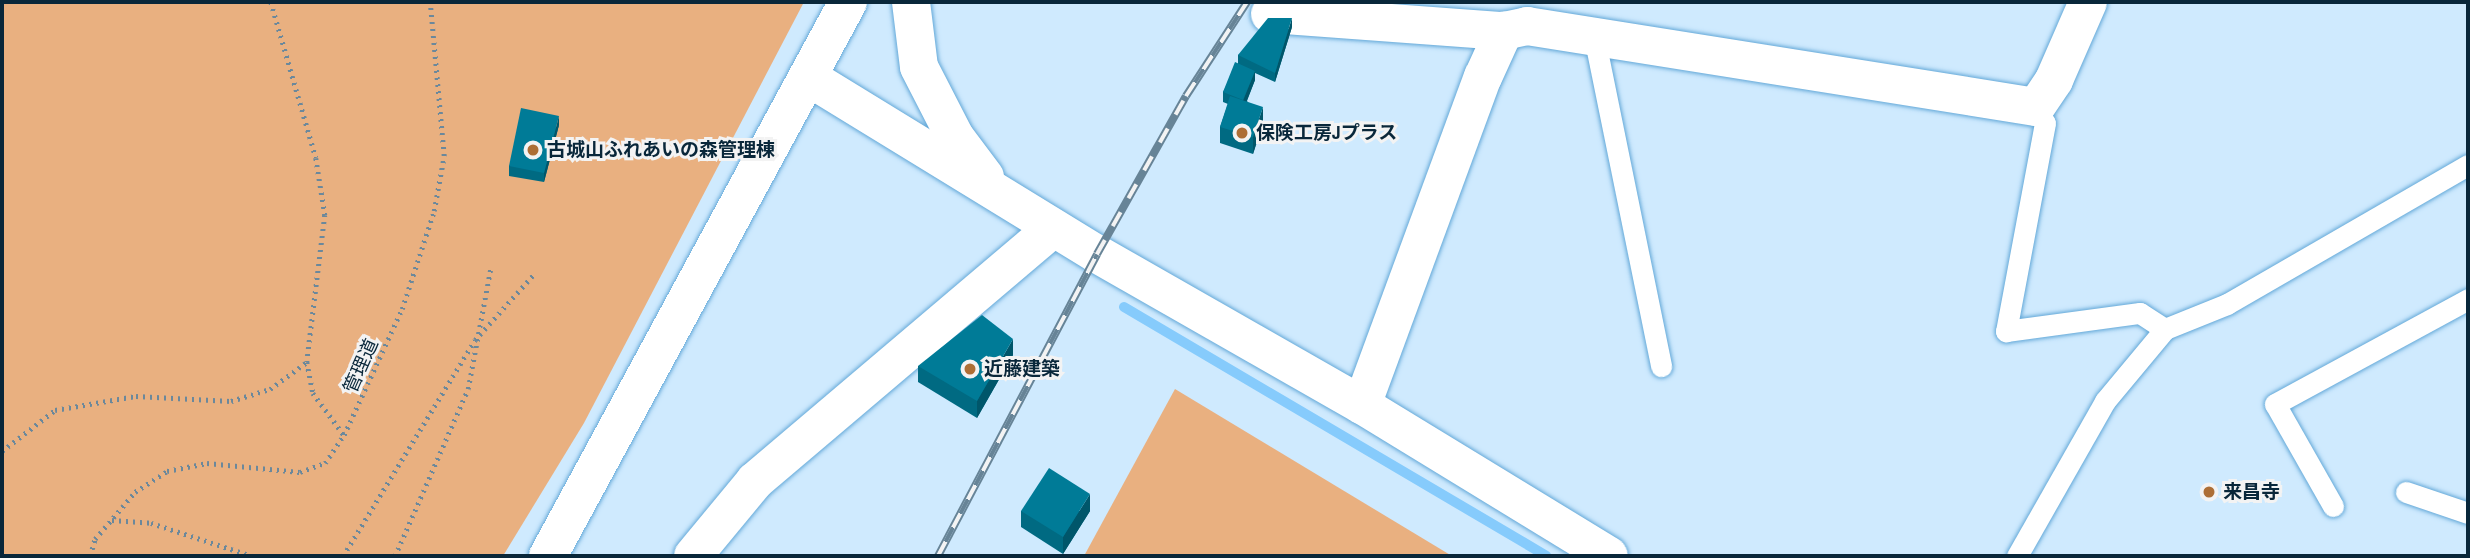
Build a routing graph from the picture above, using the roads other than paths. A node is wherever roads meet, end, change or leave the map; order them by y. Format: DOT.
graph roads {
  1 [pos="848,2"];
  2 [pos="911,2"];
  3 [pos="2088,2"];
  4 [pos="1274,8"];
  5 [pos="1504,31"];
  6 [pos="1594,36"];
  7 [pos="808,77"];
  8 [pos="2036,107"];
  9 [pos="2468,165"];
  10 [pos="996,192"];
  11 [pos="1053,228"];
  12 [pos="2468,299"];
  13 [pos="2165,329"];
  14 [pos="1661,366"];
  15 [pos="1362,405"];
  16 [pos="2406,492"];
  17 [pos="2333,506"];
  18 [pos="2468,513"];
  19 [pos="548,556"];
  20 [pos="693,556"];
  21 [pos="1609,556"];
  22 [pos="2017,556"];
  1 -- 7 [label="street"];
  2 -- 10 [label="street"];
  3 -- 8 [label="street"];
  4 -- 5 [label="street"];
  5 -- 6 [label="street"];
  5 -- 15 [label="street"];
  6 -- 8 [label="street"];
  6 -- 14 [label="lane"];
  7 -- 10 [label="street"];
  7 -- 19 [label="street"];
  8 -- 13 [label="lane"];
  9 -- 13 [label="lane"];
  10 -- 11 [label="street"];
  11 -- 15 [label="street"];
  11 -- 20 [label="street"];
  12 -- 17 [label="lane"];
  13 -- 22 [label="lane"];
  15 -- 21 [label="street"];
  16 -- 18 [label="lane"];
}
